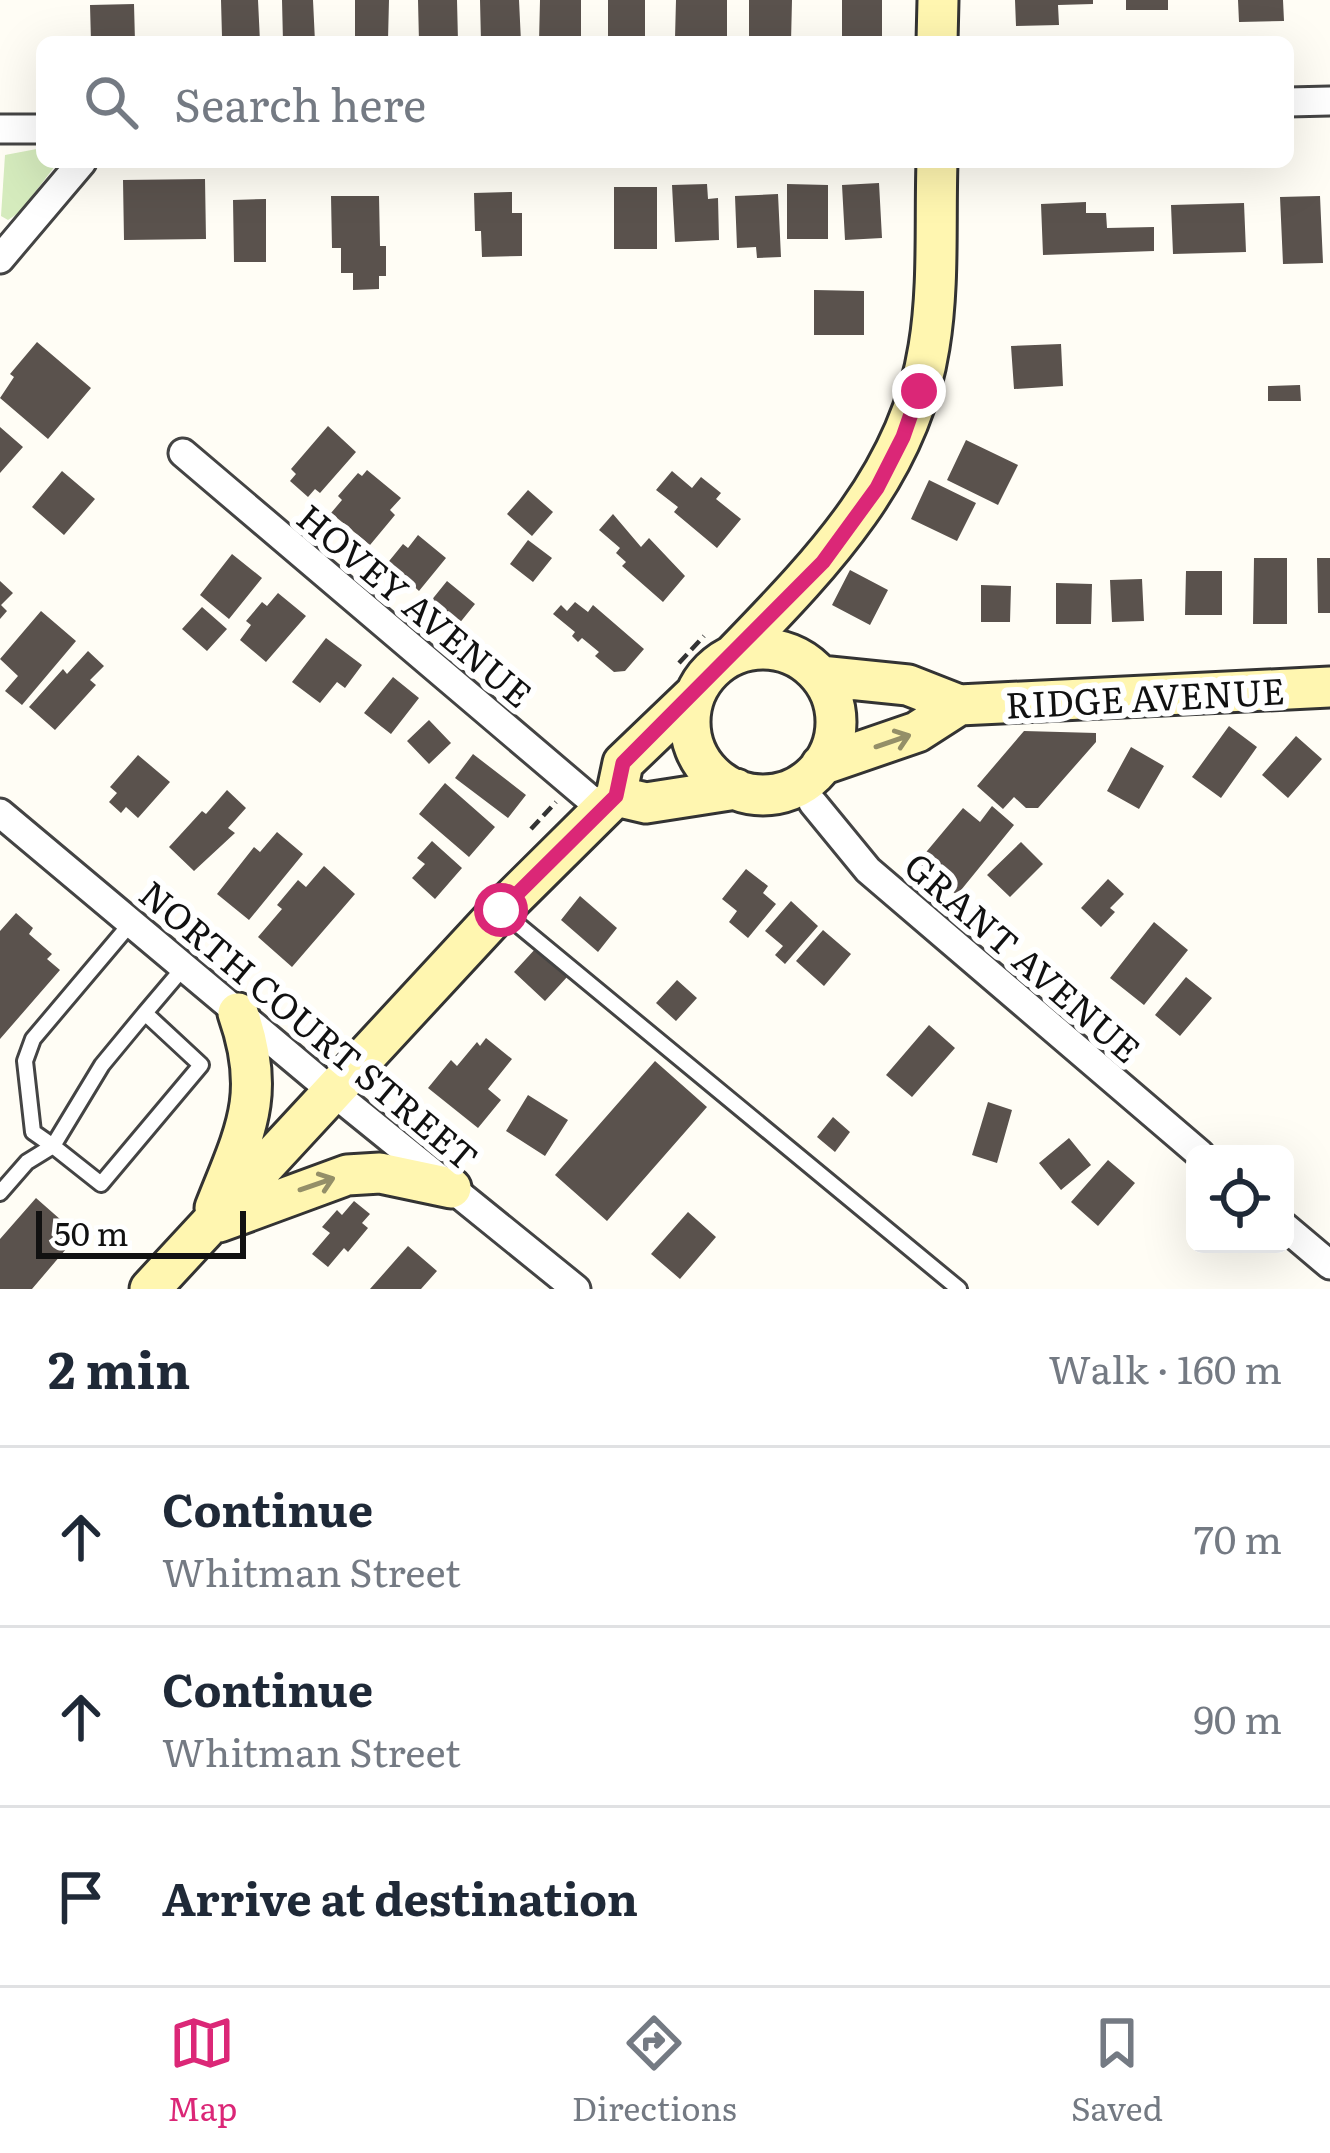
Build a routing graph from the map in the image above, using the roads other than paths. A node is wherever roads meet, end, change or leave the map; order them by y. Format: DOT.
graph roads {
  1 [pos="938,0"];
  2 [pos="938,36"];
  3 [pos="1330,101"];
  4 [pos="1294,102"];
  5 [pos="0,129"];
  6 [pos="36,129"];
  7 [pos="77,168"];
  8 [pos="937,168"];
  9 [pos="0,259"];
  10 [pos="183,453"];
  11 [pos="823,562"];
  12 [pos="723,641"];
  13 [pos="813,669"];
  14 [pos="680,687"];
  15 [pos="1330,687"];
  16 [pos="959,705"];
  17 [pos="817,784"];
  18 [pos="736,790"];
  19 [pos="609,803"];
  20 [pos="0,813"];
  21 [pos="501,910"];
  22 [pos="131,923"];
  23 [pos="184,968"];
  24 [pos="145,1013"];
  25 [pos="238,1013"];
  26 [pos="334,1094"];
  27 [pos="1189,1145"];
  28 [pos="53,1146"];
  29 [pos="451,1188"];
  30 [pos="0,1193"];
  31 [pos="208,1226"];
  32 [pos="1294,1235"];
  33 [pos="1330,1265"];
  34 [pos="164,1281"];
  35 [pos="576,1289"];
  36 [pos="959,1289"];
  1 -- 2 [label="main road"];
  3 -- 4 [label="street"];
  5 -- 6 [label="street"];
  7 -- 9 [label="street"];
  8 -- 11 [label="main road"];
  10 -- 19 [label="street, HOVEY AVENUE"];
  11 -- 12 [label="main road"];
  11 -- 13 [label="main road"];
  12 -- 13 [label="main road"];
  12 -- 14 [label="main road"];
  13 -- 16 [label="main road, RIDGE AVENUE"];
  13 -- 17 [label="main road"];
  14 -- 18 [label="main road"];
  14 -- 19 [label="main road"];
  15 -- 16 [label="main road, RIDGE AVENUE"];
  17 -- 16 [label="main road, RIDGE AVENUE, one-way"];
  17 -- 18 [label="main road"];
  17 -- 27 [label="street, GRANT AVENUE"];
  18 -- 19 [label="main road"];
  19 -- 21 [label="main road"];
  20 -- 22 [label="street, NORTH COURT STREET"];
  21 -- 26 [label="main road"];
  21 -- 36 [label="lane"];
  22 -- 23 [label="street, NORTH COURT STREET"];
  22 -- 28 [label="lane"];
  23 -- 24 [label="lane"];
  23 -- 25 [label="street, NORTH COURT STREET"];
  24 -- 28 [label="lane"];
  24 -- 28 [label="lane"];
  25 -- 26 [label="street, NORTH COURT STREET"];
  25 -- 31 [label="main road"];
  26 -- 29 [label="street, NORTH COURT STREET"];
  26 -- 31 [label="main road"];
  28 -- 30 [label="lane"];
  31 -- 29 [label="main road, one-way"];
  29 -- 35 [label="street, NORTH COURT STREET"];
  31 -- 34 [label="main road"];
  32 -- 33 [label="street"];
}
